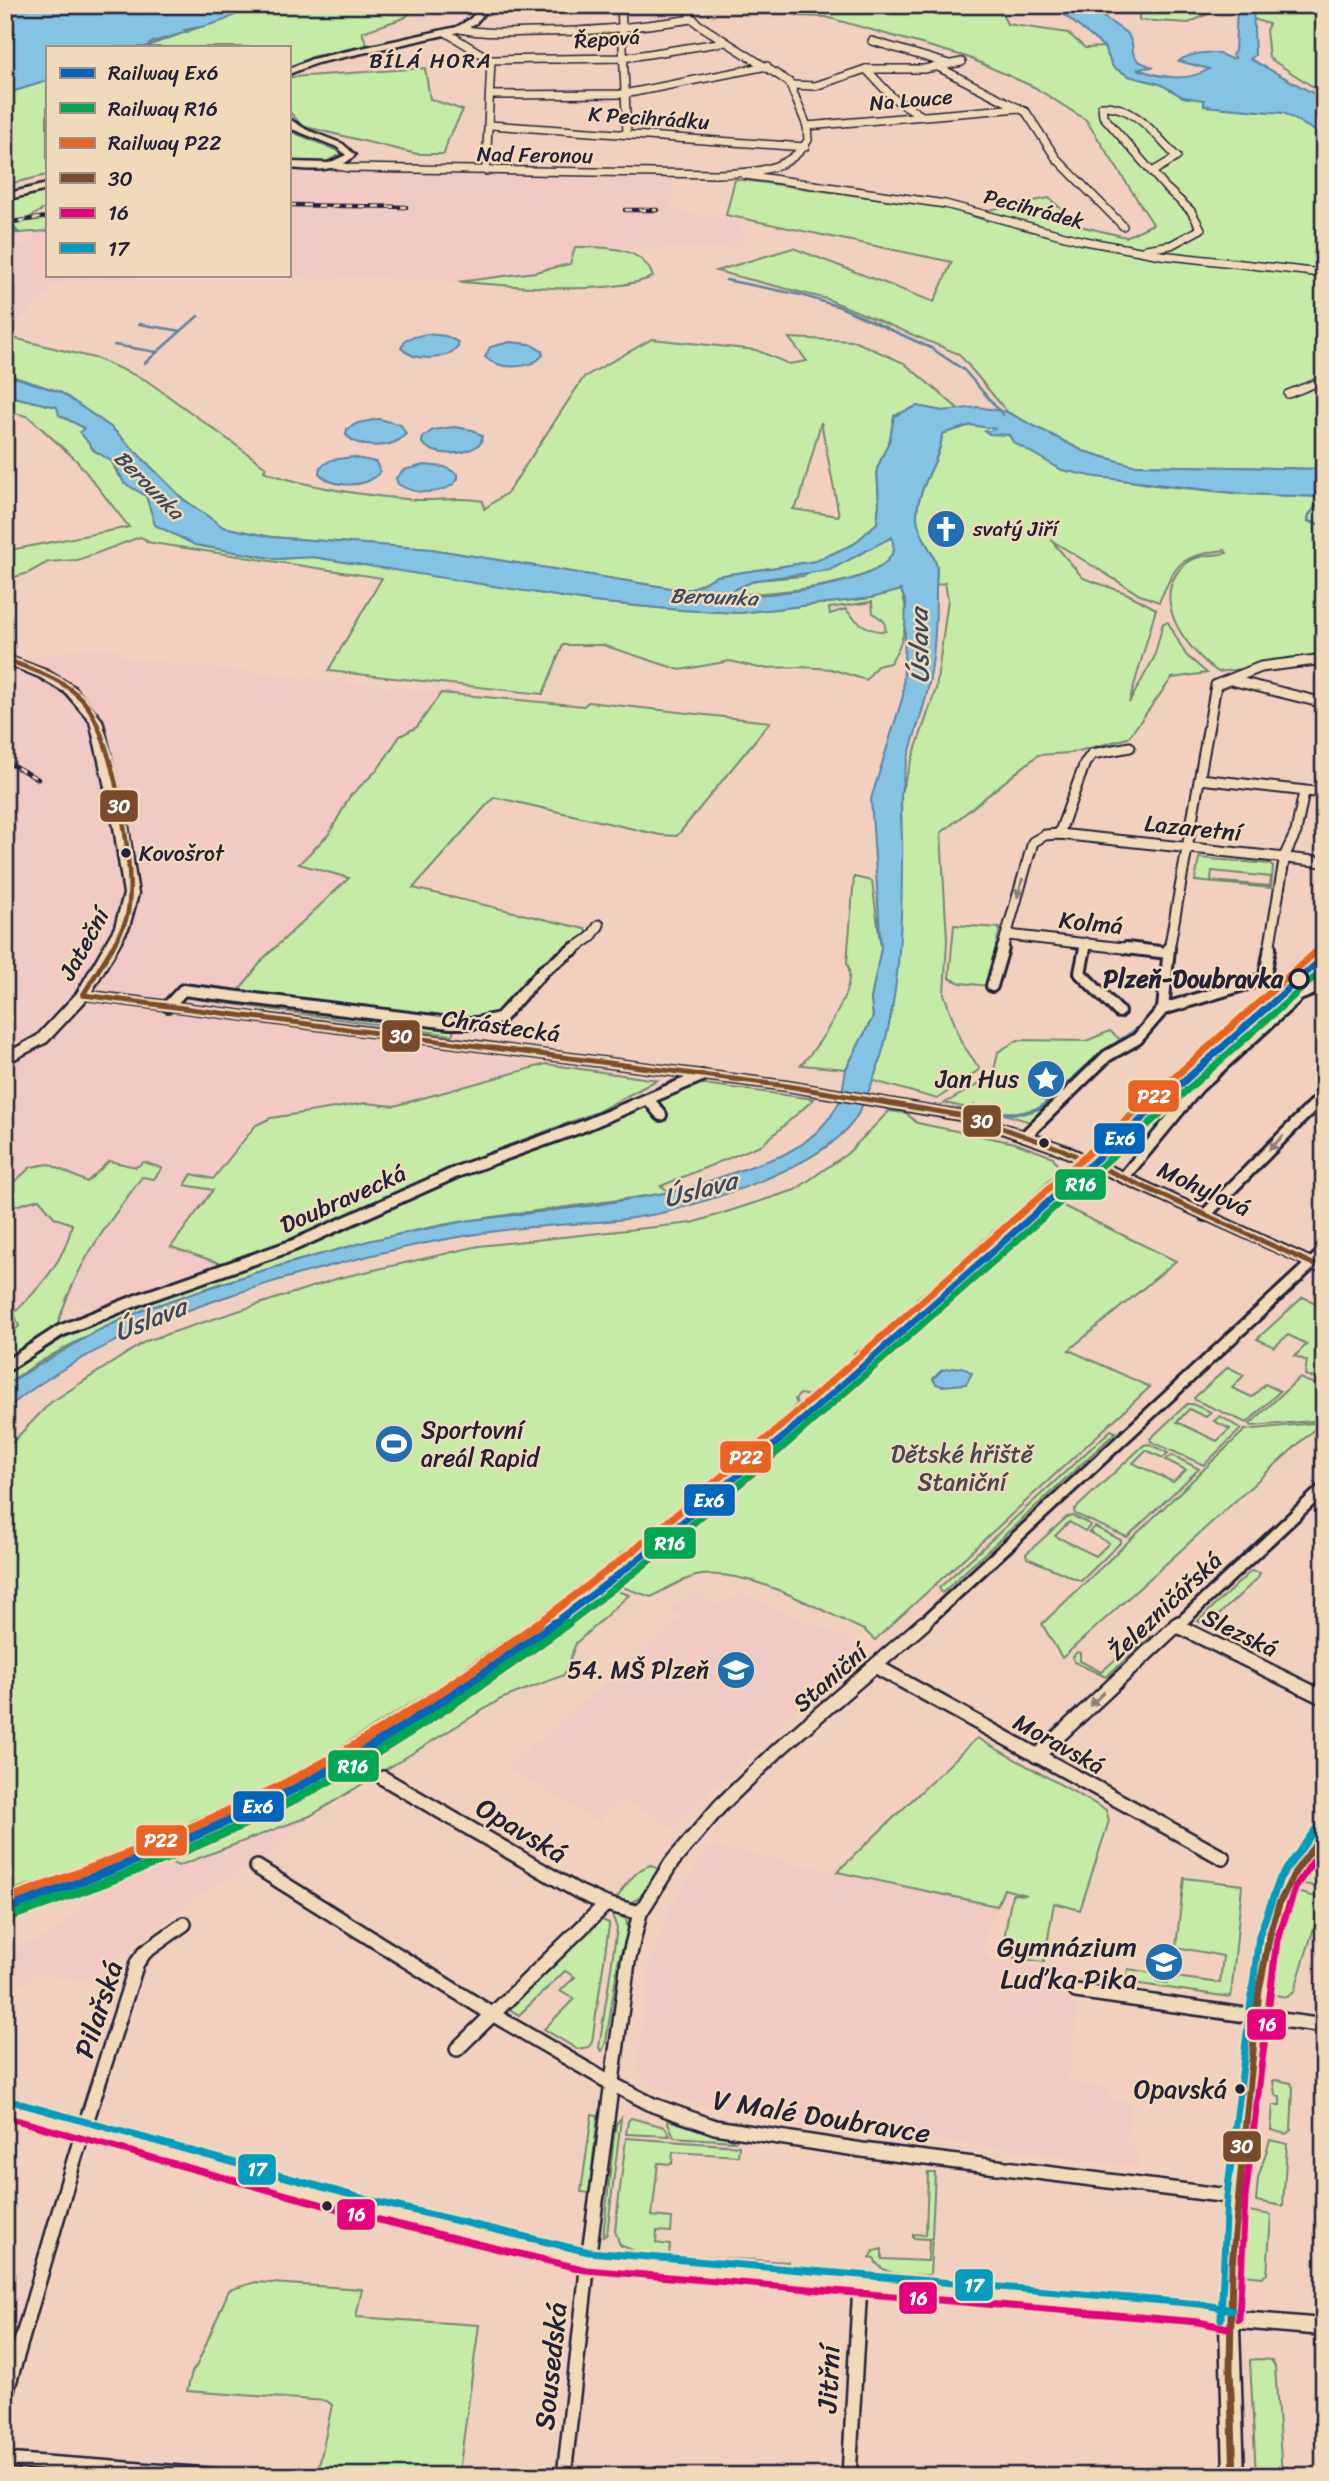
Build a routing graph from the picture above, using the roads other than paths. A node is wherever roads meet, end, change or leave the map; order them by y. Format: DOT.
graph roads {
  1 [pos="487,5"];
  2 [pos="621,5"];
  3 [pos="689,5"];
  4 [pos="692,19"];
  5 [pos="460,29"];
  6 [pos="622,30"];
  7 [pos="447,33"];
  8 [pos="872,41"];
  9 [pos="725,42"];
  10 [pos="623,58"];
  11 [pos="491,61"];
  12 [pos="962,62"];
  13 [pos="951,64"];
  14 [pos="767,66"];
  15 [pos="938,67"];
  16 [pos="866,69"];
  17 [pos="290,72"];
  18 [pos="792,85"];
  19 [pos="624,94"];
  20 [pos="489,95"];
  21 [pos="1018,108"];
  22 [pos="923,116"];
  23 [pos="290,123"];
  24 [pos="491,125"];
  25 [pos="807,126"];
  26 [pos="627,134"];
  27 [pos="805,147"];
  28 [pos="290,165"];
  29 [pos="334,165"];
  30 [pos="486,171"];
  31 [pos="1152,172"];
  32 [pos="736,173"];
  33 [pos="46,187"];
  34 [pos="5,197"];
  35 [pos="1123,226"];
  36 [pos="1143,250"];
  37 [pos="1324,276"];
  38 [pos="1324,380"];
  39 [pos="1288,394"];
  40 [pos="5,659"];
  41 [pos="1324,659"];
  42 [pos="1231,680"];
  43 [pos="1324,703"];
  44 [pos="1130,747"];
  45 [pos="1200,779"];
  46 [pos="1304,792"];
  47 [pos="1324,793"];
  48 [pos="1059,834"];
  49 [pos="1186,849"];
  50 [pos="1285,857"];
  51 [pos="1324,862"];
  52 [pos="599,925"];
  53 [pos="1008,935"];
  54 [pos="1086,943"];
  55 [pos="1168,953"];
  56 [pos="1324,985"];
  57 [pos="992,986"];
  58 [pos="83,995"];
  59 [pos="168,1006"];
  60 [pos="1163,1009"];
  61 [pos="1119,1012"];
  62 [pos="5,1060"];
  63 [pos="702,1076"];
  64 [pos="1324,1095"];
  65 [pos="648,1099"];
  66 [pos="905,1105"];
  67 [pos="661,1115"];
  68 [pos="1026,1135"];
  69 [pos="1124,1177"];
  70 [pos="1205,1214"];
  71 [pos="1324,1252"];
  72 [pos="1317,1266"];
  73 [pos="5,1367"];
  74 [pos="1324,1488"];
  75 [pos="1176,1625"];
  76 [pos="875,1666"];
  77 [pos="1324,1698"];
  78 [pos="1037,1756"];
  79 [pos="383,1779"];
  80 [pos="1324,1833"];
  81 [pos="1223,1858"];
  82 [pos="257,1867"];
  83 [pos="607,1904"];
  84 [pos="640,1913"];
  85 [pos="184,1924"];
  86 [pos="1076,1991"];
  87 [pos="492,2014"];
  88 [pos="1257,2015"];
  89 [pos="1324,2026"];
  90 [pos="457,2049"];
  91 [pos="612,2084"];
  92 [pos="5,2108"];
  93 [pos="85,2128"];
  94 [pos="1236,2197"];
  95 [pos="588,2261"];
  96 [pos="860,2285"];
  97 [pos="1230,2319"];
  98 [pos="1324,2327"];
  99 [pos="5,2397"];
  100 [pos="5,2460"];
  101 [pos="222,2476"];
  102 [pos="564,2476"];
  103 [pos="849,2476"];
  104 [pos="1234,2476"];
  1 -- 5 [label="main road"];
  2 -- 6 [label="street"];
  3 -- 4 [label="street"];
  4 -- 6 [label="street"];
  4 -- 9 [label="street"];
  5 -- 6 [label="street"];
  5 -- 7 [label="main road"];
  6 -- 10 [label="street"];
  7 -- 11 [label="street"];
  7 -- 17 [label="main road"];
  8 -- 13 [label="street"];
  9 -- 10 [label="street, Řepová"];
  9 -- 14 [label="street"];
  10 -- 11 [label="street, Řepová"];
  10 -- 19 [label="street"];
  11 -- 20 [label="street"];
  12 -- 13 [label="street"];
  13 -- 15 [label="street"];
  14 -- 18 [label="street"];
  14 -- 19 [label="street"];
  15 -- 16 [label="street"];
  15 -- 21 [label="street"];
  16 -- 18 [label="street"];
  16 -- 22 [label="street"];
  18 -- 25 [label="street"];
  19 -- 20 [label="street"];
  19 -- 26 [label="street"];
  20 -- 24 [label="street"];
  21 -- 22 [label="street, Na Louce"];
  21 -- 35 [label="street"];
  22 -- 25 [label="street, Na Louce"];
  23 -- 29 [label="main road"];
  24 -- 26 [label="street, K Pecihrádku"];
  24 -- 30 [label="street"];
  25 -- 27 [label="street"];
  26 -- 27 [label="street, K Pecihrádku"];
  27 -- 32 [label="street"];
  28 -- 29 [label="main road"];
  29 -- 30 [label="street, Nad Feronou"];
  30 -- 32 [label="street, Nad Feronou"];
  31 -- 31 [label="street"];
  31 -- 36 [label="street"];
  32 -- 36 [label="street, Pecihrádek"];
  33 -- 34 [label="main road"];
  36 -- 37 [label="street, Pecihrádek"];
  38 -- 39 [label="street"];
  40 -- 58 [label="main road, Jateční"];
  41 -- 42 [label="street"];
  42 -- 43 [label="street"];
  42 -- 45 [label="street"];
  44 -- 48 [label="street"];
  45 -- 46 [label="street"];
  45 -- 49 [label="street"];
  46 -- 47 [label="street"];
  46 -- 50 [label="street"];
  48 -- 49 [label="street, Lazaretní"];
  48 -- 53 [label="street, Lazaretní, one-way"];
  49 -- 50 [label="street, Lazaretní"];
  49 -- 55 [label="street"];
  50 -- 51 [label="street, Lazaretní"];
  50 -- 60 [label="street"];
  52 -- 59 [label="street, Chrástecká"];
  53 -- 54 [label="street, Kolmá"];
  53 -- 57 [label="street, Lazaretní"];
  54 -- 55 [label="street, Kolmá"];
  54 -- 61 [label="street"];
  55 -- 60 [label="street"];
  56 -- 69 [label="street"];
  58 -- 59 [label="main road, Chrástecká"];
  58 -- 62 [label="main road, Jateční"];
  59 -- 63 [label="main road, Chrástecká"];
  60 -- 68 [label="street"];
  63 -- 65 [label="street, Doubravecká"];
  63 -- 66 [label="main road, Chrástecká"];
  64 -- 70 [label="street, one-way"];
  65 -- 67 [label="street"];
  65 -- 73 [label="street, Doubravecká"];
  66 -- 68 [label="main road, Mohylová"];
  68 -- 69 [label="main road, Mohylová"];
  69 -- 70 [label="main road, Mohylová"];
  70 -- 72 [label="main road, Mohylová"];
  71 -- 72 [label="street, Staniční"];
  72 -- 76 [label="street, Staniční"];
  74 -- 75 [label="street, Železničářská"];
  75 -- 77 [label="street, Slezská"];
  75 -- 78 [label="street, Železničářská, one-way"];
  76 -- 78 [label="street, Moravská"];
  76 -- 84 [label="street, Staniční"];
  78 -- 81 [label="street, Moravská"];
  79 -- 83 [label="street, Opavská"];
  80 -- 88 [label="main road"];
  82 -- 87 [label="street, V Malé Doubravce"];
  83 -- 84 [label="street, Opavská"];
  83 -- 87 [label="street"];
  84 -- 91 [label="street, Staniční"];
  85 -- 93 [label="street, Pilařská"];
  86 -- 88 [label="street"];
  87 -- 90 [label="street"];
  87 -- 91 [label="street, V Malé Doubravce"];
  88 -- 89 [label="street"];
  88 -- 94 [label="main road"];
  91 -- 94 [label="street, V Malé Doubravce"];
  91 -- 95 [label="street, Staniční"];
  92 -- 93 [label="main road"];
  93 -- 95 [label="main road"];
  93 -- 99 [label="street, Pilařská"];
  94 -- 97 [label="main road"];
  95 -- 96 [label="main road"];
  95 -- 102 [label="street, Sousedská"];
  96 -- 97 [label="main road"];
  96 -- 103 [label="street, Jitřní"];
  97 -- 98 [label="main road"];
  97 -- 104 [label="main road"];
  100 -- 101 [label="street"];
}
